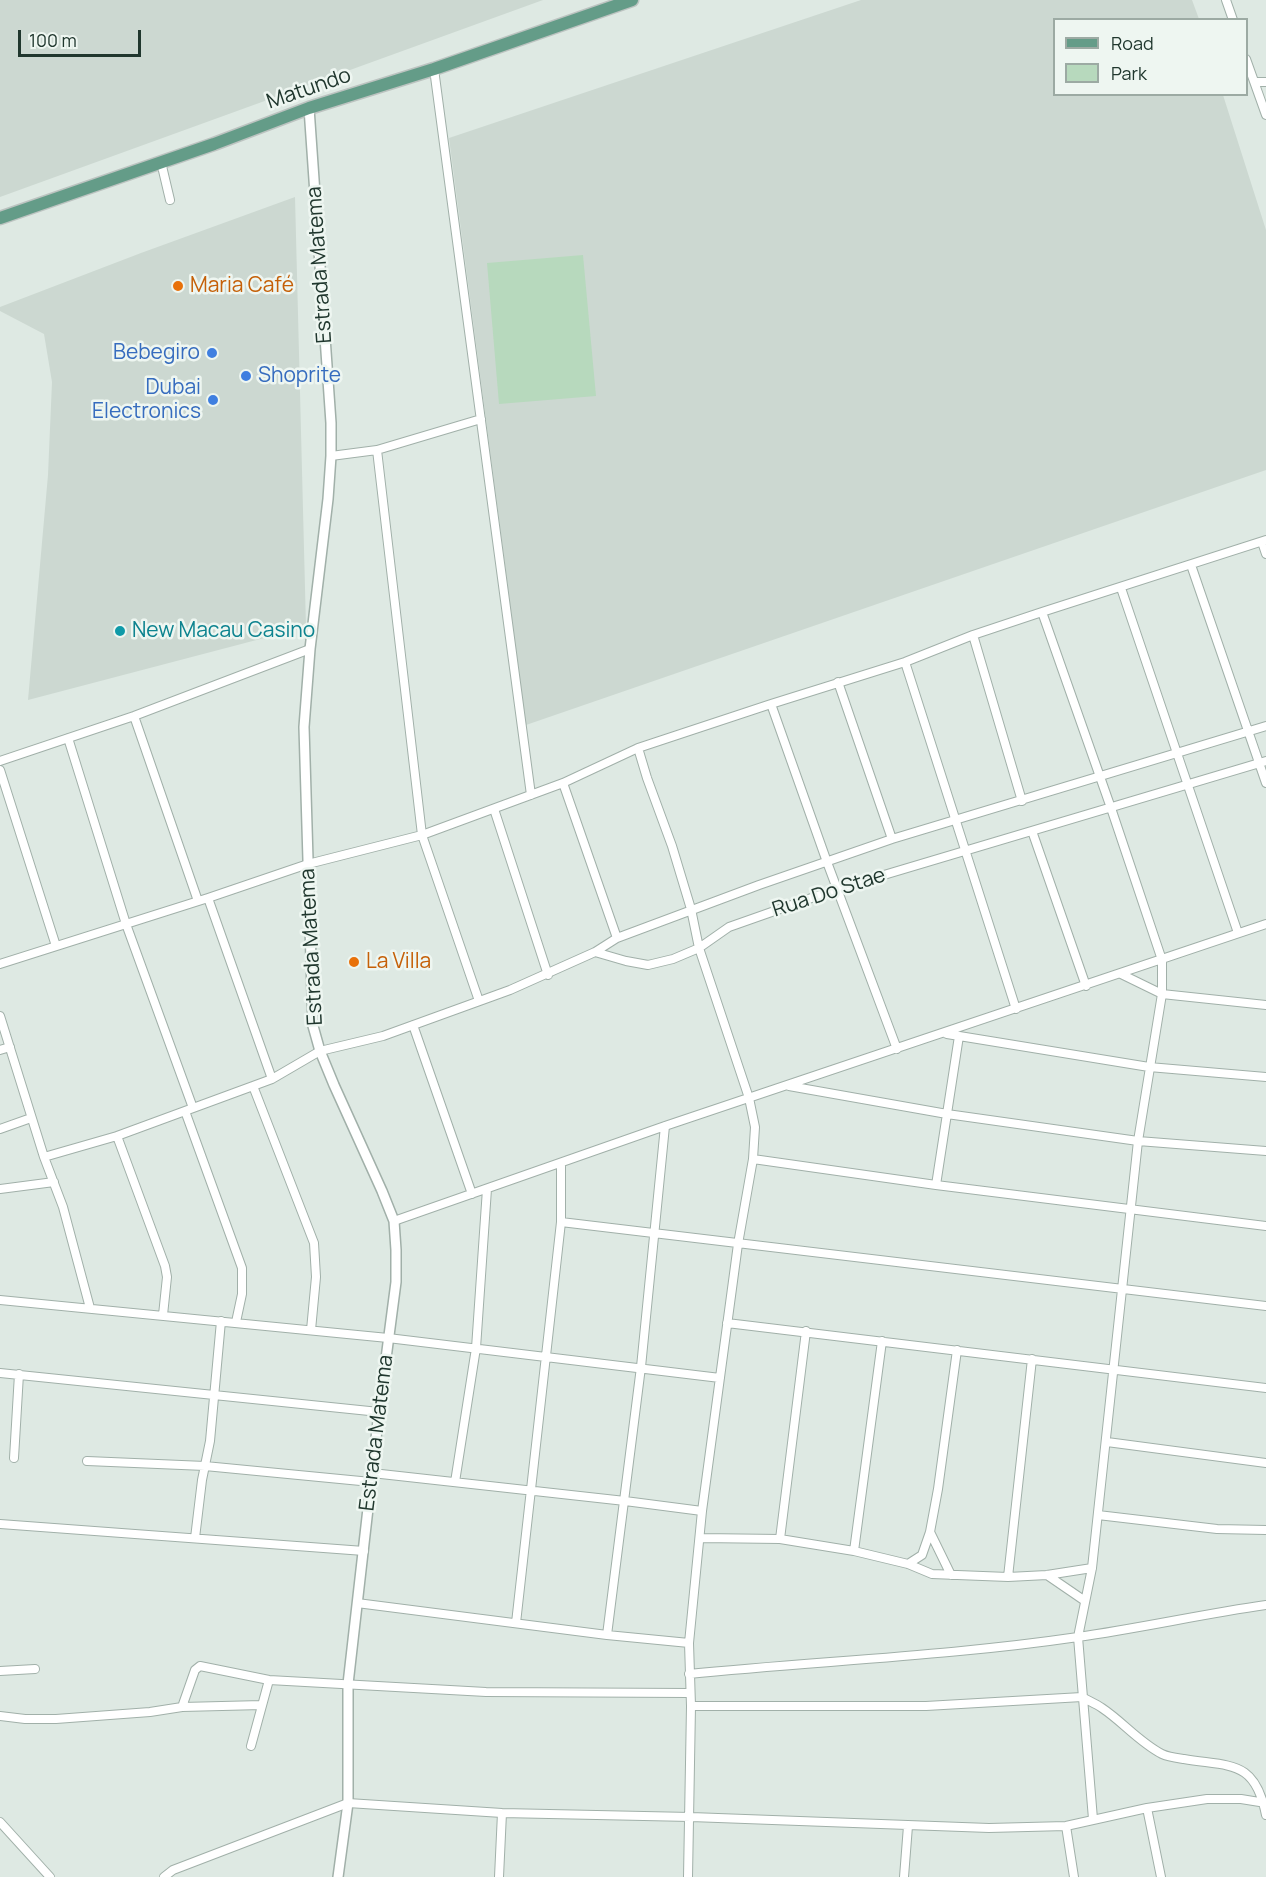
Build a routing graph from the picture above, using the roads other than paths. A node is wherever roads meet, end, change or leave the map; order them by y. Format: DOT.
graph roads {
  1 [pos="632,0"];
  2 [pos="1226,0"];
  3 [pos="1232,18"];
  4 [pos="1248,64"];
  5 [pos="434,69"];
  6 [pos="1255,82"];
  7 [pos="1266,82"];
  8 [pos="309,108"];
  9 [pos="1266,115"];
  10 [pos="161,162"];
  11 [pos="170,200"];
  12 [pos="0,218"];
  13 [pos="481,419"];
  14 [pos="377,450"];
  15 [pos="331,456"];
  16 [pos="1264,541"];
  17 [pos="1266,554"];
  18 [pos="1191,565"];
  19 [pos="1121,588"];
  20 [pos="1042,612"];
  21 [pos="973,635"];
  22 [pos="310,649"];
  23 [pos="905,662"];
  24 [pos="838,682"];
  25 [pos="771,704"];
  26 [pos="134,716"];
  27 [pos="1266,726"];
  28 [pos="1250,731"];
  29 [pos="68,738"];
  30 [pos="638,748"];
  31 [pos="1178,754"];
  32 [pos="0,761"];
  33 [pos="1263,762"];
  34 [pos="0,771"];
  35 [pos="1100,778"];
  36 [pos="563,783"];
  37 [pos="1266,783"];
  38 [pos="1188,784"];
  39 [pos="531,795"];
  40 [pos="1022,801"];
  41 [pos="1111,808"];
  42 [pos="494,809"];
  43 [pos="955,820"];
  44 [pos="1032,831"];
  45 [pos="422,835"];
  46 [pos="892,839"];
  47 [pos="964,850"];
  48 [pos="826,862"];
  49 [pos="308,864"];
  50 [pos="837,889"];
  51 [pos="208,898"];
  52 [pos="198,901"];
  53 [pos="691,909"];
  54 [pos="126,924"];
  55 [pos="1266,924"];
  56 [pos="1238,933"];
  57 [pos="617,938"];
  58 [pos="56,946"];
  59 [pos="699,948"];
  60 [pos="595,952"];
  61 [pos="1162,960"];
  62 [pos="0,964"];
  63 [pos="1121,974"];
  64 [pos="548,975"];
  65 [pos="1086,986"];
  66 [pos="1162,994"];
  67 [pos="479,1001"];
  68 [pos="1266,1005"];
  69 [pos="1016,1009"];
  70 [pos="0,1016"];
  71 [pos="413,1025"];
  72 [pos="945,1033"];
  73 [pos="959,1035"];
  74 [pos="10,1047"];
  75 [pos="897,1049"];
  76 [pos="0,1050"];
  77 [pos="320,1051"];
  78 [pos="1149,1067"];
  79 [pos="1266,1077"];
  80 [pos="272,1079"];
  81 [pos="253,1086"];
  82 [pos="787,1086"];
  83 [pos="749,1098"];
  84 [pos="189,1109"];
  85 [pos="947,1114"];
  86 [pos="31,1118"];
  87 [pos="665,1126"];
  88 [pos="0,1129"];
  89 [pos="117,1136"];
  90 [pos="1138,1141"];
  91 [pos="1266,1151"];
  92 [pos="44,1157"];
  93 [pos="753,1159"];
  94 [pos="561,1163"];
  95 [pos="54,1182"];
  96 [pos="936,1185"];
  97 [pos="0,1189"];
  98 [pos="487,1189"];
  99 [pos="472,1194"];
  100 [pos="1131,1209"];
  101 [pos="394,1221"];
  102 [pos="561,1222"];
  103 [pos="1266,1226"];
  104 [pos="655,1234"];
  105 [pos="738,1244"];
  106 [pos="1123,1289"];
  107 [pos="0,1300"];
  108 [pos="1266,1306"];
  109 [pos="90,1308"];
  110 [pos="163,1315"];
  111 [pos="221,1321"];
  112 [pos="236,1322"];
  113 [pos="727,1323"];
  114 [pos="311,1330"];
  115 [pos="806,1331"];
  116 [pos="388,1338"];
  117 [pos="882,1341"];
  118 [pos="476,1348"];
  119 [pos="957,1350"];
  120 [pos="546,1356"];
  121 [pos="1032,1359"];
  122 [pos="641,1367"];
  123 [pos="1114,1370"];
  124 [pos="0,1372"];
  125 [pos="18,1374"];
  126 [pos="720,1378"];
  127 [pos="1266,1388"];
  128 [pos="215,1395"];
  129 [pos="379,1412"];
  130 [pos="1107,1442"];
  131 [pos="14,1458"];
  132 [pos="87,1461"];
  133 [pos="1266,1463"];
  134 [pos="205,1466"];
  135 [pos="371,1478"];
  136 [pos="455,1482"];
  137 [pos="531,1491"];
  138 [pos="625,1501"];
  139 [pos="702,1511"];
  140 [pos="1098,1515"];
  141 [pos="0,1524"];
  142 [pos="1266,1530"];
  143 [pos="930,1532"];
  144 [pos="195,1538"];
  145 [pos="701,1538"];
  146 [pos="780,1539"];
  147 [pos="364,1551"];
  148 [pos="854,1551"];
  149 [pos="908,1564"];
  150 [pos="1092,1568"];
  151 [pos="951,1575"];
  152 [pos="1047,1575"];
  153 [pos="1008,1577"];
  154 [pos="1085,1601"];
  155 [pos="357,1604"];
  156 [pos="1266,1605"];
  157 [pos="516,1623"];
  158 [pos="607,1635"];
  159 [pos="1078,1637"];
  160 [pos="689,1643"];
  161 [pos="36,1669"];
  162 [pos="0,1671"];
  163 [pos="690,1674"];
  164 [pos="269,1680"];
  165 [pos="348,1683"];
  166 [pos="689,1693"];
  167 [pos="1082,1697"];
  168 [pos="262,1704"];
  169 [pos="691,1706"];
  170 [pos="182,1707"];
  171 [pos="0,1716"];
  172 [pos="251,1746"];
  173 [pos="348,1803"];
  174 [pos="1265,1803"];
  175 [pos="1147,1808"];
  176 [pos="502,1814"];
  177 [pos="1266,1815"];
  178 [pos="691,1817"];
  179 [pos="1093,1819"];
  180 [pos="1,1825"];
  181 [pos="908,1826"];
  182 [pos="1066,1826"];
  183 [pos="50,1877"];
  184 [pos="164,1877"];
  185 [pos="338,1877"];
  186 [pos="499,1877"];
  187 [pos="688,1877"];
  188 [pos="904,1877"];
  189 [pos="1074,1877"];
  190 [pos="1161,1877"];
  1 -- 5 [label="main road, Matundo"];
  2 -- 3 [label="street"];
  4 -- 6 [label="street"];
  5 -- 8 [label="main road, Matundo"];
  5 -- 13 [label="street"];
  6 -- 7 [label="street"];
  6 -- 9 [label="street"];
  8 -- 10 [label="main road, Matundo"];
  8 -- 15 [label="street, Estrada Matema"];
  10 -- 11 [label="street"];
  10 -- 12 [label="main road, Matundo"];
  13 -- 14 [label="street"];
  13 -- 39 [label="street"];
  14 -- 15 [label="street"];
  14 -- 45 [label="street"];
  15 -- 22 [label="street, Estrada Matema"];
  16 -- 17 [label="street"];
  16 -- 18 [label="street"];
  18 -- 19 [label="street"];
  18 -- 28 [label="street"];
  19 -- 20 [label="street"];
  19 -- 31 [label="street"];
  20 -- 21 [label="street"];
  20 -- 35 [label="street"];
  21 -- 23 [label="street"];
  21 -- 40 [label="street"];
  22 -- 26 [label="street"];
  22 -- 49 [label="street, Estrada Matema"];
  23 -- 24 [label="street"];
  23 -- 43 [label="street"];
  24 -- 25 [label="street"];
  24 -- 46 [label="street"];
  25 -- 30 [label="street"];
  25 -- 48 [label="street"];
  26 -- 29 [label="street"];
  26 -- 52 [label="street"];
  27 -- 28 [label="street"];
  28 -- 31 [label="street"];
  28 -- 33 [label="street"];
  29 -- 32 [label="street"];
  29 -- 54 [label="street"];
  30 -- 36 [label="street"];
  30 -- 53 [label="street"];
  31 -- 35 [label="street"];
  31 -- 38 [label="street"];
  33 -- 37 [label="street"];
  33 -- 38 [label="street, Rua Do Stae"];
  34 -- 58 [label="street"];
  35 -- 40 [label="street"];
  35 -- 41 [label="street"];
  36 -- 39 [label="street"];
  36 -- 57 [label="street"];
  38 -- 41 [label="street, Rua Do Stae"];
  38 -- 56 [label="street"];
  39 -- 42 [label="street"];
  40 -- 43 [label="street"];
  41 -- 44 [label="street, Rua Do Stae"];
  41 -- 61 [label="street"];
  42 -- 45 [label="street"];
  42 -- 64 [label="street"];
  43 -- 46 [label="street"];
  43 -- 47 [label="street"];
  44 -- 47 [label="street, Rua Do Stae"];
  44 -- 65 [label="street"];
  45 -- 49 [label="street"];
  45 -- 67 [label="street"];
  46 -- 48 [label="street"];
  47 -- 50 [label="street, Rua Do Stae"];
  47 -- 69 [label="street"];
  48 -- 50 [label="street"];
  48 -- 53 [label="street"];
  49 -- 51 [label="street"];
  49 -- 77 [label="street, Estrada Matema"];
  50 -- 59 [label="street, Rua Do Stae"];
  50 -- 75 [label="street"];
  51 -- 52 [label="street"];
  51 -- 80 [label="street"];
  52 -- 54 [label="street"];
  53 -- 57 [label="street"];
  53 -- 59 [label="street"];
  54 -- 58 [label="street"];
  54 -- 84 [label="street"];
  55 -- 56 [label="street"];
  56 -- 61 [label="street"];
  57 -- 60 [label="street"];
  58 -- 62 [label="street"];
  59 -- 60 [label="street, Rua Do Stae"];
  59 -- 83 [label="street"];
  60 -- 64 [label="street"];
  61 -- 63 [label="street"];
  61 -- 66 [label="street"];
  63 -- 65 [label="street"];
  63 -- 66 [label="street"];
  64 -- 67 [label="street"];
  65 -- 69 [label="street"];
  66 -- 68 [label="street"];
  66 -- 78 [label="street"];
  67 -- 71 [label="street"];
  69 -- 72 [label="street"];
  70 -- 74 [label="street"];
  71 -- 77 [label="street"];
  71 -- 99 [label="street"];
  72 -- 73 [label="street"];
  72 -- 75 [label="street"];
  73 -- 78 [label="street"];
  73 -- 85 [label="street"];
  74 -- 76 [label="street"];
  74 -- 86 [label="street"];
  75 -- 82 [label="street"];
  77 -- 80 [label="street"];
  77 -- 101 [label="street, Estrada Matema"];
  78 -- 79 [label="street"];
  78 -- 90 [label="street"];
  80 -- 81 [label="street"];
  81 -- 84 [label="street"];
  81 -- 114 [label="street"];
  82 -- 83 [label="street"];
  82 -- 85 [label="street"];
  83 -- 87 [label="street"];
  83 -- 93 [label="street"];
  84 -- 89 [label="street"];
  84 -- 112 [label="street"];
  85 -- 90 [label="street"];
  85 -- 96 [label="street"];
  86 -- 88 [label="street"];
  86 -- 92 [label="street"];
  87 -- 94 [label="street"];
  87 -- 104 [label="street"];
  89 -- 92 [label="street"];
  89 -- 110 [label="street"];
  90 -- 91 [label="street"];
  90 -- 100 [label="street"];
  92 -- 95 [label="street"];
  93 -- 96 [label="street"];
  93 -- 105 [label="street"];
  94 -- 98 [label="street"];
  94 -- 102 [label="street"];
  95 -- 97 [label="street"];
  95 -- 109 [label="street"];
  96 -- 100 [label="street"];
  98 -- 99 [label="street"];
  98 -- 118 [label="street"];
  99 -- 101 [label="street"];
  100 -- 103 [label="street"];
  100 -- 106 [label="street"];
  101 -- 116 [label="street, Estrada Matema"];
  102 -- 104 [label="street"];
  102 -- 120 [label="street"];
  104 -- 105 [label="street"];
  104 -- 122 [label="street"];
  105 -- 106 [label="street"];
  105 -- 113 [label="street"];
  106 -- 108 [label="street"];
  106 -- 123 [label="street"];
  107 -- 109 [label="street"];
  109 -- 110 [label="street"];
  110 -- 111 [label="street"];
  111 -- 112 [label="street"];
  111 -- 128 [label="street"];
  112 -- 114 [label="street"];
  113 -- 115 [label="street"];
  113 -- 126 [label="street"];
  114 -- 116 [label="street"];
  115 -- 117 [label="street"];
  115 -- 146 [label="street"];
  116 -- 118 [label="street"];
  116 -- 129 [label="street, Estrada Matema"];
  117 -- 119 [label="street"];
  117 -- 148 [label="street"];
  118 -- 120 [label="street"];
  118 -- 136 [label="street"];
  119 -- 121 [label="street"];
  119 -- 143 [label="street"];
  120 -- 122 [label="street"];
  120 -- 137 [label="street"];
  121 -- 123 [label="street"];
  121 -- 153 [label="street"];
  122 -- 126 [label="street"];
  122 -- 138 [label="street"];
  123 -- 127 [label="street"];
  123 -- 130 [label="street"];
  124 -- 125 [label="street"];
  125 -- 128 [label="street"];
  125 -- 131 [label="street"];
  126 -- 139 [label="street"];
  128 -- 129 [label="street"];
  128 -- 134 [label="street"];
  129 -- 135 [label="street, Estrada Matema"];
  130 -- 133 [label="street"];
  130 -- 140 [label="street"];
  132 -- 134 [label="street"];
  134 -- 135 [label="street"];
  134 -- 144 [label="street"];
  135 -- 136 [label="street"];
  135 -- 147 [label="street, Estrada Matema"];
  136 -- 137 [label="street"];
  137 -- 138 [label="street"];
  137 -- 157 [label="street"];
  138 -- 139 [label="street"];
  138 -- 158 [label="street"];
  139 -- 145 [label="street"];
  140 -- 142 [label="street"];
  140 -- 150 [label="street"];
  141 -- 144 [label="street"];
  143 -- 149 [label="street"];
  143 -- 151 [label="street"];
  144 -- 147 [label="street"];
  145 -- 146 [label="street"];
  145 -- 160 [label="street"];
  146 -- 148 [label="street"];
  147 -- 155 [label="street, Estrada Matema"];
  148 -- 149 [label="street"];
  149 -- 151 [label="street"];
  150 -- 152 [label="street"];
  150 -- 154 [label="street"];
  151 -- 153 [label="street"];
  152 -- 153 [label="street"];
  152 -- 154 [label="street"];
  154 -- 159 [label="street"];
  155 -- 157 [label="street"];
  155 -- 165 [label="street, Estrada Matema"];
  156 -- 159 [label="street"];
  157 -- 158 [label="street"];
  158 -- 160 [label="street"];
  159 -- 163 [label="street"];
  159 -- 167 [label="street"];
  160 -- 163 [label="street"];
  161 -- 162 [label="street"];
  163 -- 166 [label="street"];
  164 -- 165 [label="street"];
  164 -- 168 [label="street"];
  164 -- 170 [label="street"];
  165 -- 166 [label="street"];
  165 -- 173 [label="street, Estrada Matema"];
  166 -- 169 [label="street"];
  167 -- 169 [label="street"];
  167 -- 174 [label="street"];
  167 -- 179 [label="street"];
  168 -- 170 [label="street"];
  168 -- 172 [label="street"];
  169 -- 178 [label="street"];
  170 -- 171 [label="street"];
  173 -- 176 [label="street"];
  173 -- 184 [label="street"];
  173 -- 185 [label="street, Estrada Matema"];
  174 -- 175 [label="street"];
  174 -- 177 [label="street"];
  175 -- 179 [label="street"];
  175 -- 190 [label="street"];
  176 -- 178 [label="street"];
  176 -- 186 [label="street"];
  178 -- 181 [label="street"];
  178 -- 187 [label="street"];
  179 -- 182 [label="street"];
  180 -- 183 [label="street"];
  181 -- 182 [label="street"];
  181 -- 188 [label="street"];
  182 -- 189 [label="street"];
}
